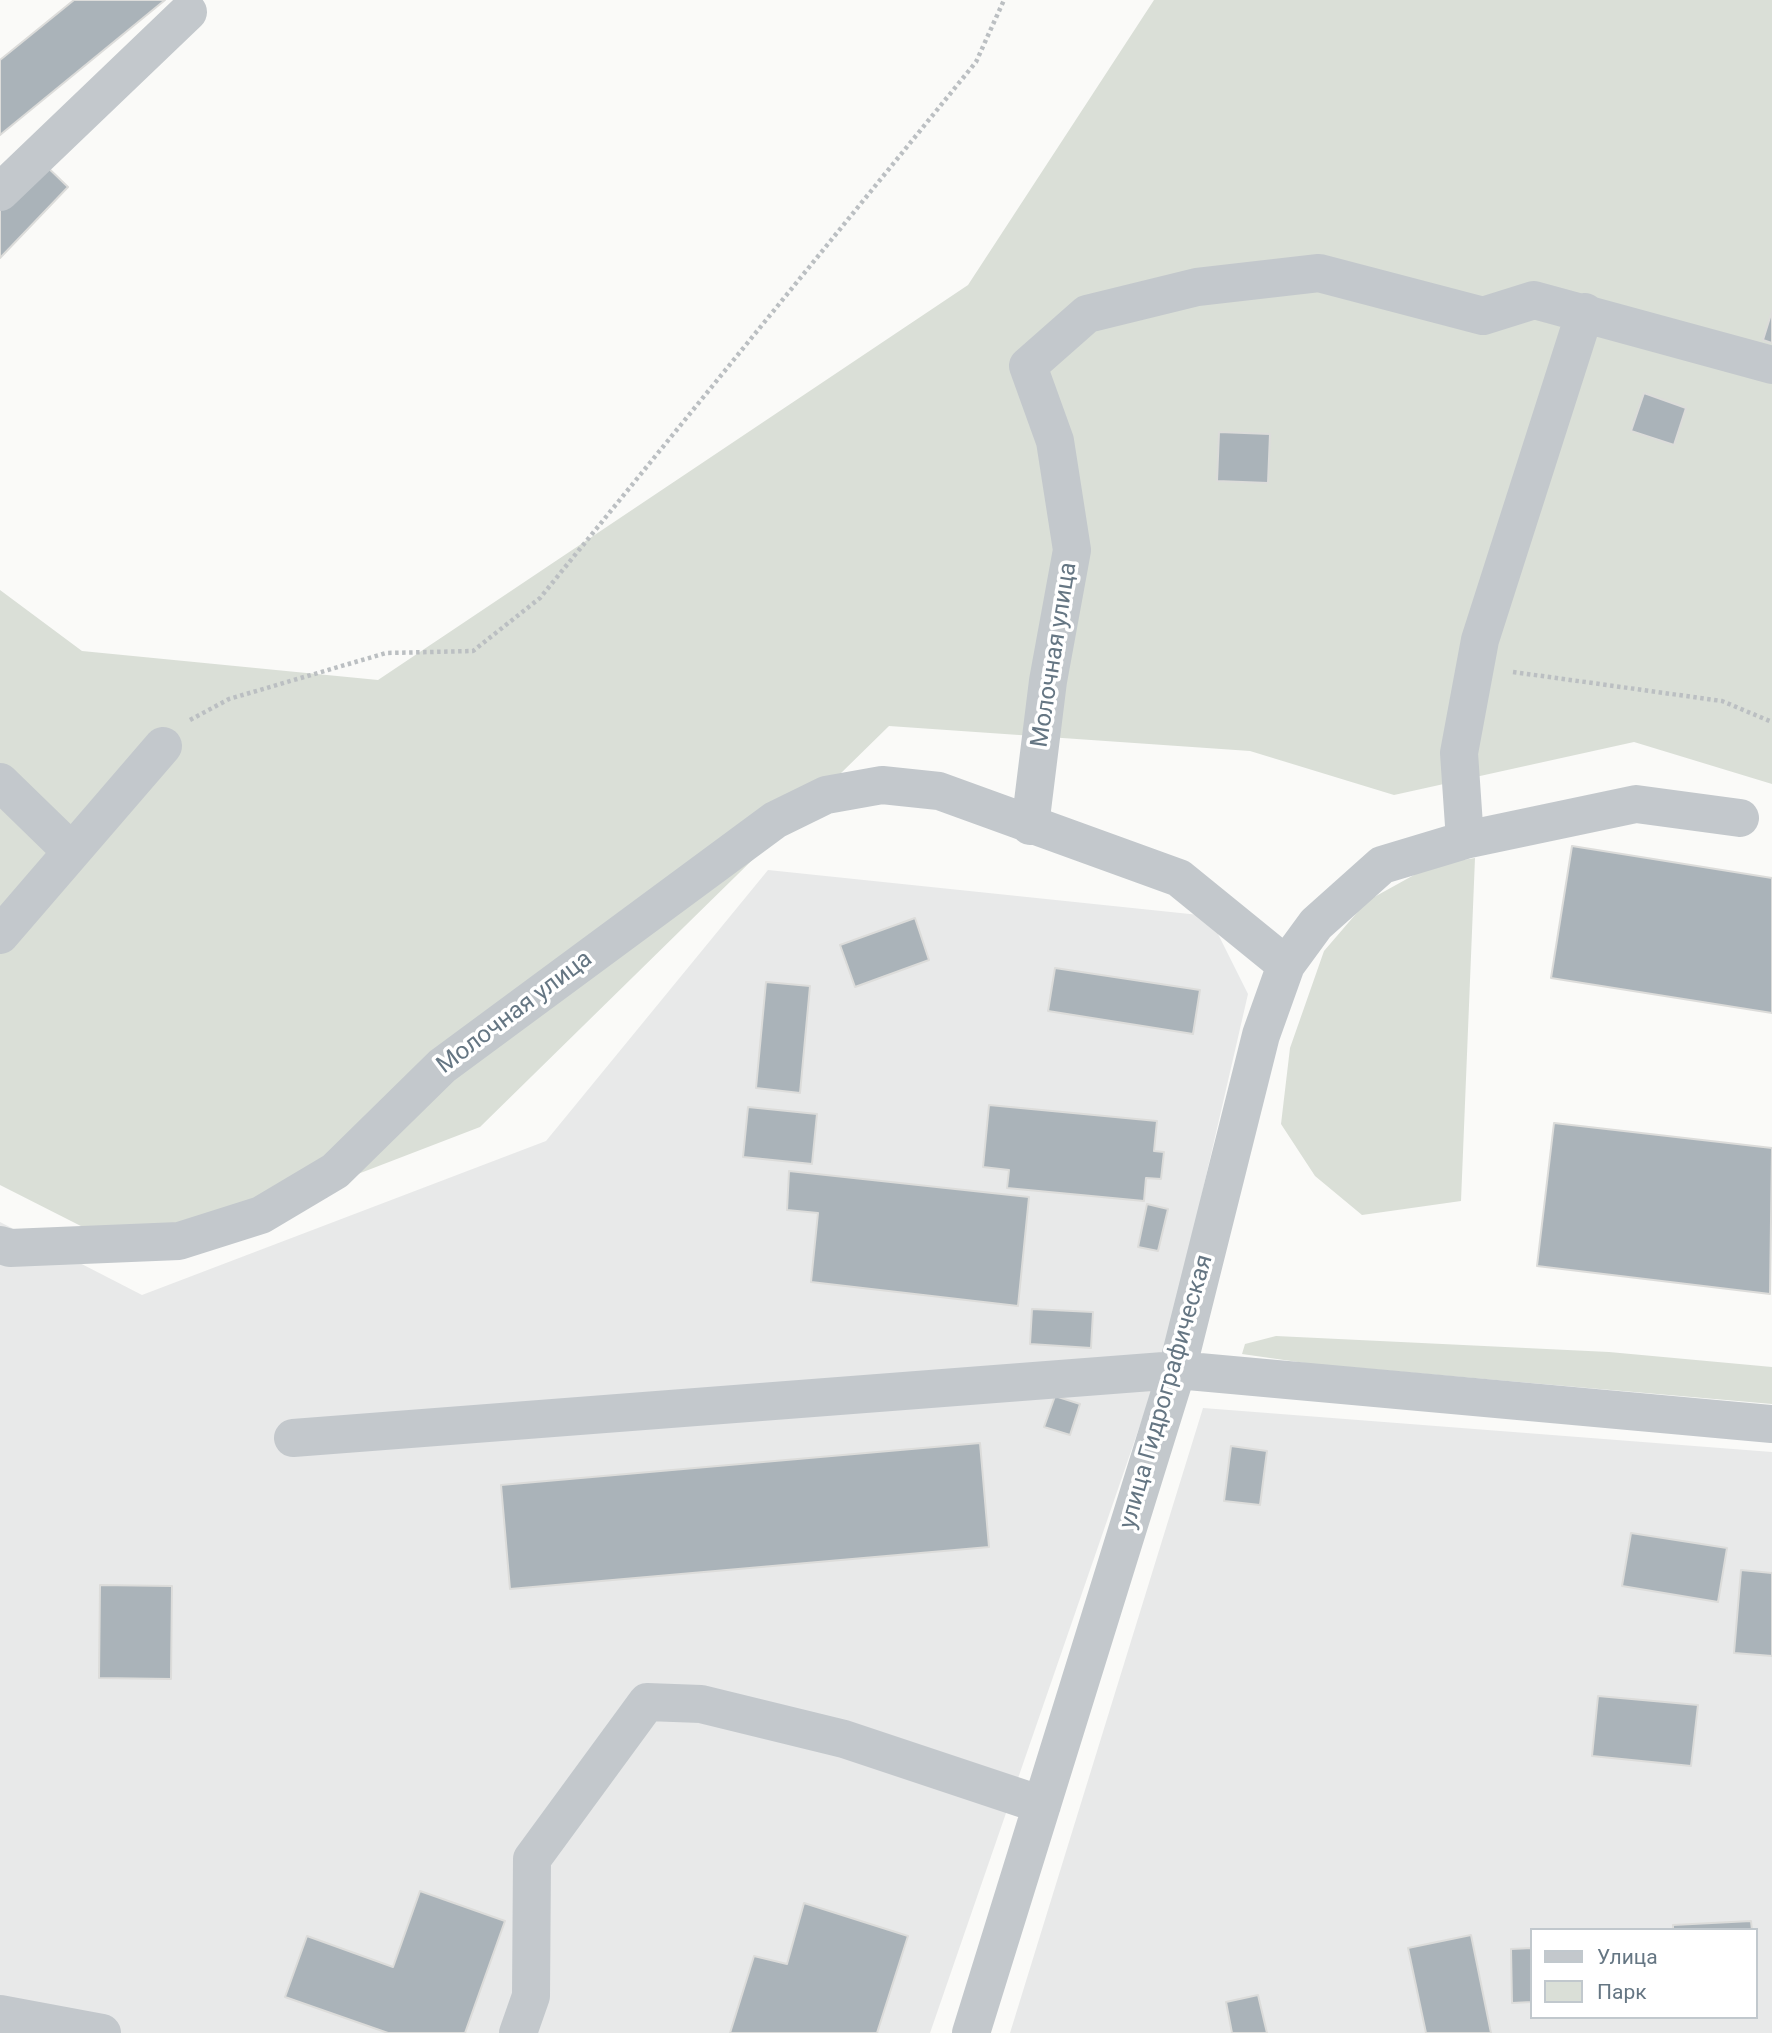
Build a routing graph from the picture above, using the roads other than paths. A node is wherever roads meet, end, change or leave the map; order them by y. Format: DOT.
graph roads {
  1 [pos="188,12"];
  2 [pos="0,192"];
  3 [pos="1585,312"];
  4 [pos="1772,365"];
  5 [pos="163,746"];
  6 [pos="0,782"];
  7 [pos="1740,818"];
  8 [pos="1030,826"];
  9 [pos="1465,840"];
  10 [pos="70,849"];
  11 [pos="0,935"];
  12 [pos="1286,964"];
  13 [pos="0,1245"];
  14 [pos="1177,1370"];
  15 [pos="1772,1424"];
  16 [pos="293,1438"];
  17 [pos="1042,1805"];
  18 [pos="0,2014"];
  19 [pos="102,2033"];
  20 [pos="518,2033"];
  21 [pos="971,2033"];
  1 -- 2 [label="street"];
  3 -- 4 [label="street, Молочная улица"];
  3 -- 8 [label="street, Молочная улица"];
  3 -- 9 [label="street"];
  5 -- 10 [label="street"];
  6 -- 10 [label="street"];
  7 -- 9 [label="street, улица Гидрографическая"];
  8 -- 12 [label="street, Молочная улица"];
  8 -- 13 [label="street, Молочная улица"];
  9 -- 12 [label="street, улица Гидрографическая"];
  10 -- 11 [label="street"];
  12 -- 14 [label="street, улица Гидрографическая"];
  14 -- 15 [label="street"];
  14 -- 16 [label="street"];
  14 -- 17 [label="street, улица Гидрографическая"];
  17 -- 20 [label="street"];
  17 -- 21 [label="street, улица Гидрографическая"];
  18 -- 19 [label="street"];
}
